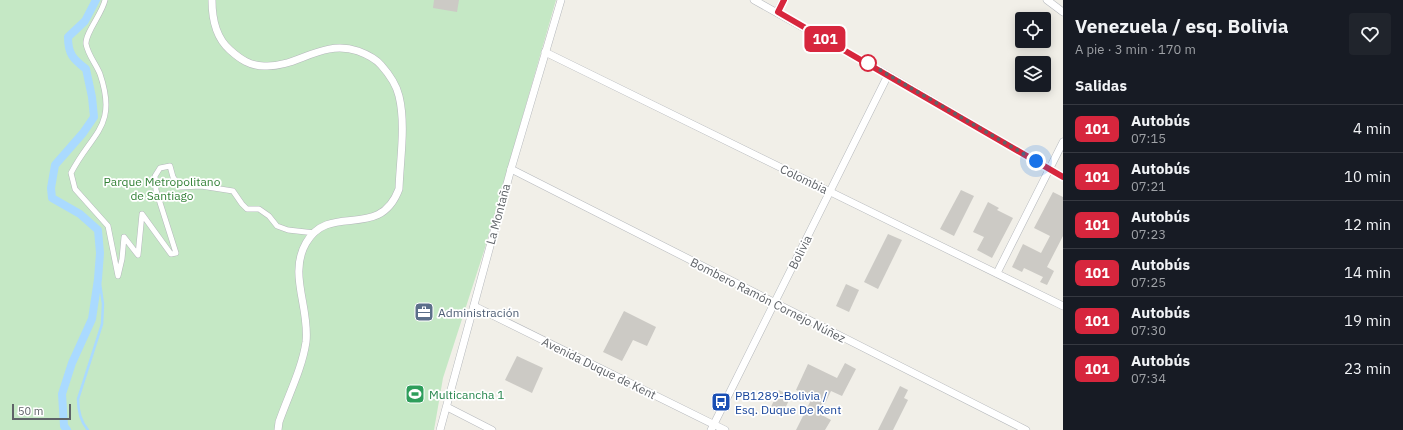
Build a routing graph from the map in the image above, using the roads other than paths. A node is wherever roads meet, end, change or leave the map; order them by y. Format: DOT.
graph roads {
  1 [pos="105,0"];
  2 [pos="212,0"];
  3 [pos="561,0"];
  4 [pos="754,0"];
  5 [pos="784,0"];
  6 [pos="1047,0"];
  7 [pos="778,12"];
  8 [pos="1063,12"];
  9 [pos="545,52"];
  10 [pos="888,75"];
  11 [pos="1063,142"];
  12 [pos="511,169"];
  13 [pos="1049,169"];
  14 [pos="1063,177"];
  15 [pos="830,192"];
  16 [pos="315,233"];
  17 [pos="997,273"];
  18 [pos="775,303"];
  19 [pos="474,306"];
  20 [pos="1063,306"];
  21 [pos="447,408"];
  22 [pos="713,427"];
  23 [pos="278,430"];
  24 [pos="440,430"];
  25 [pos="492,430"];
  26 [pos="725,430"];
  27 [pos="1026,430"];
  1 -- 16 [label="street"];
  2 -- 16 [label="street"];
  3 -- 9 [label="street, La Montaña"];
  4 -- 7 [label="street"];
  5 -- 7 [label="street"];
  6 -- 8 [label="street"];
  7 -- 10 [label="street"];
  9 -- 12 [label="street, La Montaña"];
  9 -- 15 [label="street, Colombia"];
  10 -- 13 [label="street"];
  10 -- 15 [label="street, Bolivia"];
  11 -- 13 [label="street"];
  12 -- 18 [label="street, Bombero Ramón Cornejo Núñez"];
  12 -- 19 [label="street, La Montaña"];
  13 -- 14 [label="street"];
  13 -- 17 [label="street"];
  15 -- 17 [label="street, Colombia"];
  15 -- 18 [label="street, Bolivia"];
  16 -- 23 [label="street"];
  17 -- 20 [label="street, Colombia"];
  18 -- 22 [label="street, Bolivia"];
  18 -- 27 [label="street, Bombero Ramón Cornejo Núñez"];
  19 -- 21 [label="street, La Montaña"];
  19 -- 22 [label="street, Avenida Duque de Kent"];
  21 -- 24 [label="street, La Montaña"];
  21 -- 25 [label="street"];
  22 -- 26 [label="street, Avenida Duque de Kent"];
}
